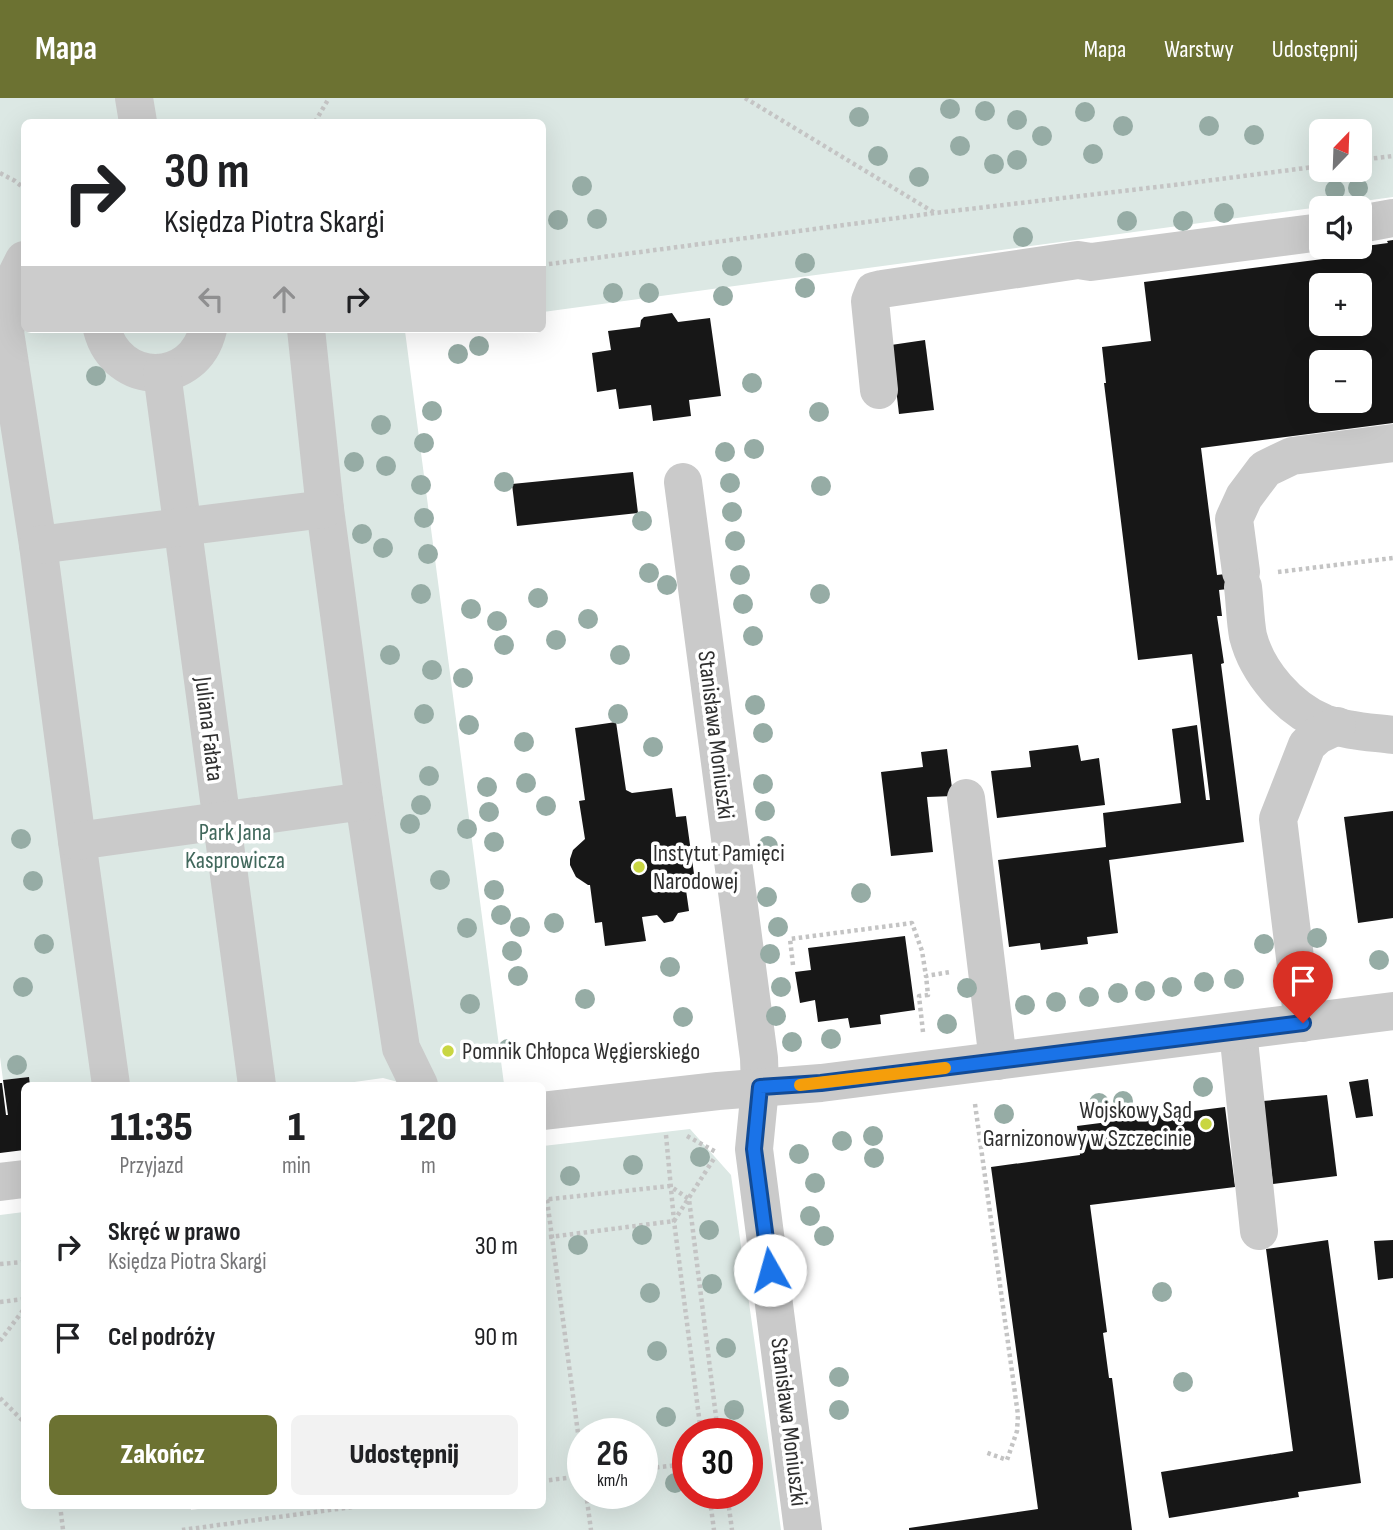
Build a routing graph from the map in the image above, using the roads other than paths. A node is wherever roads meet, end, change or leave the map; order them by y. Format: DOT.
graph roads {
  1 [pos="134,98"];
  2 [pos="138,119"];
  3 [pos="1393,218"];
  4 [pos="1372,222"];
  5 [pos="1309,234"];
  6 [pos="21,266"];
  7 [pos="104,333"];
  8 [pos="207,333"];
  9 [pos="306,333"];
  10 [pos="162,373"];
  11 [pos="879,390"];
  12 [pos="1393,443"];
  13 [pos="683,482"];
  14 [pos="325,509"];
  15 [pos="183,527"];
  16 [pos="38,545"];
  17 [pos="1315,727"];
  18 [pos="1393,735"];
  19 [pos="966,798"];
  20 [pos="365,801"];
  21 [pos="221,821"];
  22 [pos="77,841"];
  23 [pos="1393,1011"];
  24 [pos="1303,1023"];
  25 [pos="1238,1031"];
  26 [pos="998,1061"];
  27 [pos="111,1082"];
  28 [pos="257,1082"];
  29 [pos="418,1082"];
  30 [pos="760,1087"];
  31 [pos="546,1111"];
  32 [pos="21,1179"];
  33 [pos="0,1182"];
  34 [pos="1259,1231"];
  35 [pos="803,1530"];
  1 -- 2 [label="street"];
  3 -- 4 [label="street"];
  5 -- 11 [label="street"];
  6 -- 16 [label="street"];
  7 -- 10 [label="street"];
  8 -- 10 [label="street"];
  9 -- 14 [label="street"];
  10 -- 15 [label="street, Juliana Fałata"];
  12 -- 17 [label="street"];
  13 -- 30 [label="street, Stanisława Moniuszki"];
  14 -- 15 [label="street"];
  14 -- 20 [label="street"];
  15 -- 16 [label="street"];
  15 -- 21 [label="street, Juliana Fałata"];
  16 -- 22 [label="street"];
  17 -- 18 [label="street"];
  17 -- 24 [label="street"];
  19 -- 26 [label="street"];
  20 -- 21 [label="street"];
  20 -- 29 [label="street"];
  21 -- 22 [label="street"];
  21 -- 28 [label="street, Juliana Fałata"];
  22 -- 27 [label="street"];
  23 -- 24 [label="street"];
  24 -- 25 [label="street"];
  25 -- 26 [label="street"];
  25 -- 34 [label="street"];
  26 -- 30 [label="street"];
  30 -- 31 [label="street"];
  30 -- 35 [label="street, Stanisława Moniuszki"];
  32 -- 33 [label="street"];
}
